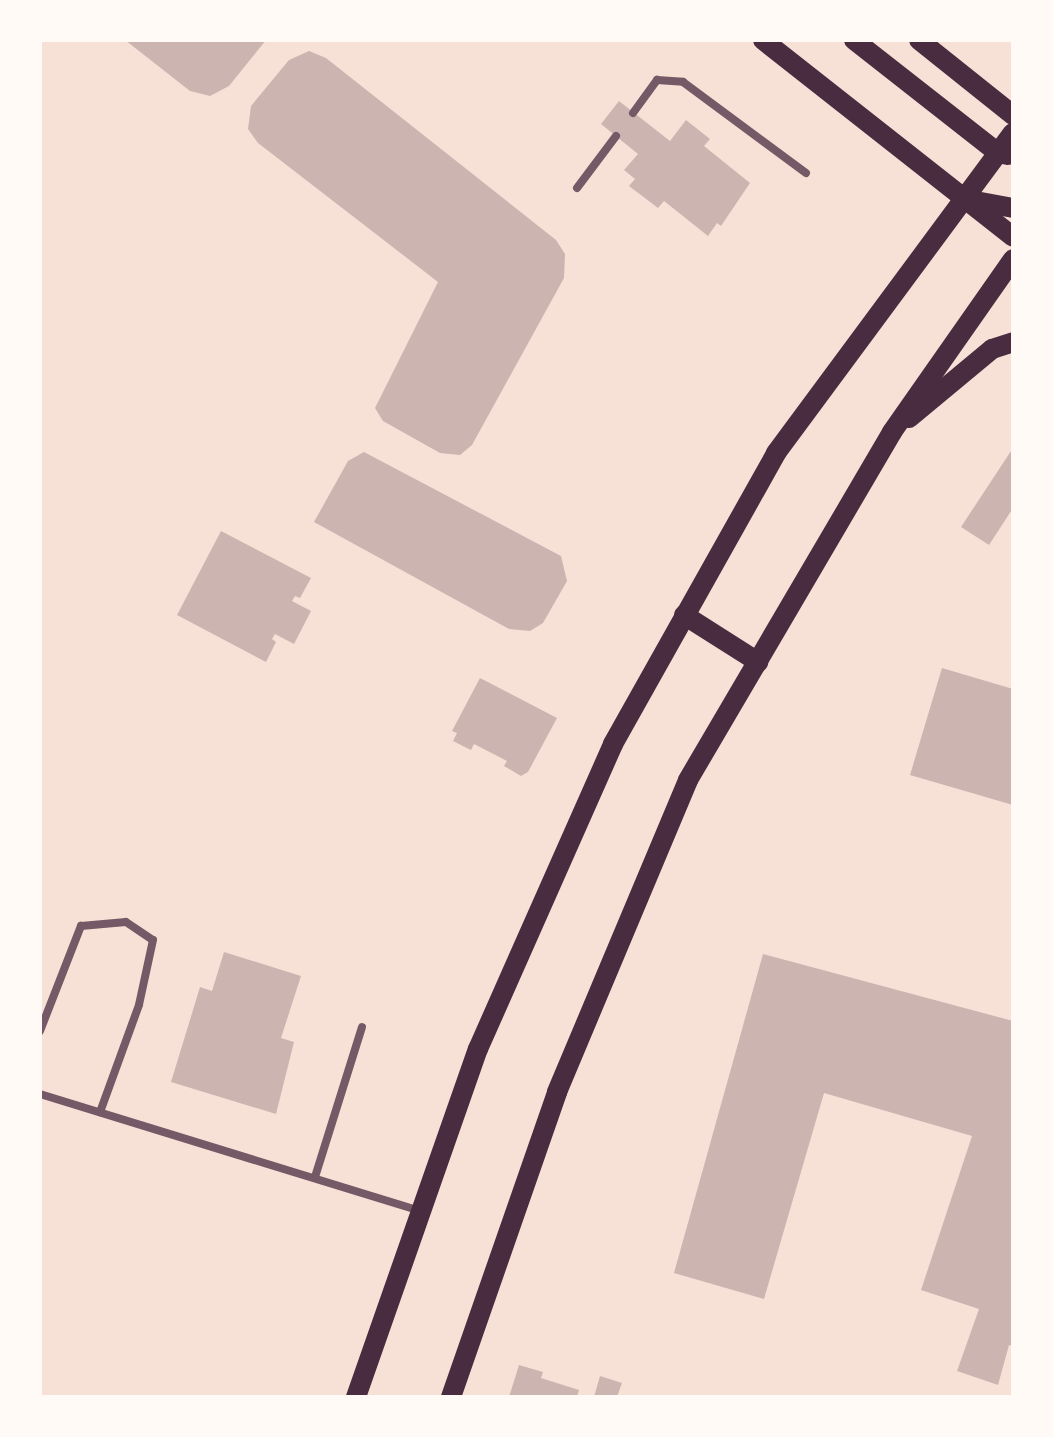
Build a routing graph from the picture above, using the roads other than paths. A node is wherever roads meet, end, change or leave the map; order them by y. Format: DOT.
graph roads {
  1 [pos="763,40"];
  2 [pos="854,40"];
  3 [pos="919,40"];
  4 [pos="634,112"];
  5 [pos="1013,115"];
  6 [pos="1013,133"];
  7 [pos="616,136"];
  8 [pos="1005,155"];
  9 [pos="806,172"];
  10 [pos="577,188"];
  11 [pos="963,198"];
  12 [pos="1013,208"];
  13 [pos="1013,237"];
  14 [pos="1013,259"];
  15 [pos="1013,342"];
  16 [pos="892,432"];
  17 [pos="684,615"];
  18 [pos="758,662"];
  19 [pos="362,1026"];
  20 [pos="40,1031"];
  21 [pos="40,1094"];
  22 [pos="100,1112"];
  23 [pos="315,1177"];
  24 [pos="420,1211"];
  25 [pos="356,1397"];
  26 [pos="451,1397"];
  1 -- 11 [label="main road"];
  2 -- 8 [label="main road"];
  3 -- 5 [label="main road"];
  4 -- 9 [label="lane"];
  6 -- 8 [label="main road"];
  7 -- 10 [label="lane"];
  8 -- 11 [label="main road"];
  11 -- 12 [label="main road"];
  11 -- 13 [label="main road"];
  11 -- 17 [label="main road"];
  14 -- 16 [label="main road"];
  15 -- 16 [label="main road"];
  16 -- 18 [label="main road"];
  17 -- 18 [label="main road"];
  17 -- 24 [label="main road"];
  18 -- 26 [label="main road"];
  19 -- 23 [label="lane"];
  20 -- 22 [label="lane"];
  21 -- 22 [label="lane"];
  22 -- 23 [label="lane"];
  23 -- 24 [label="lane"];
  24 -- 25 [label="main road"];
}
